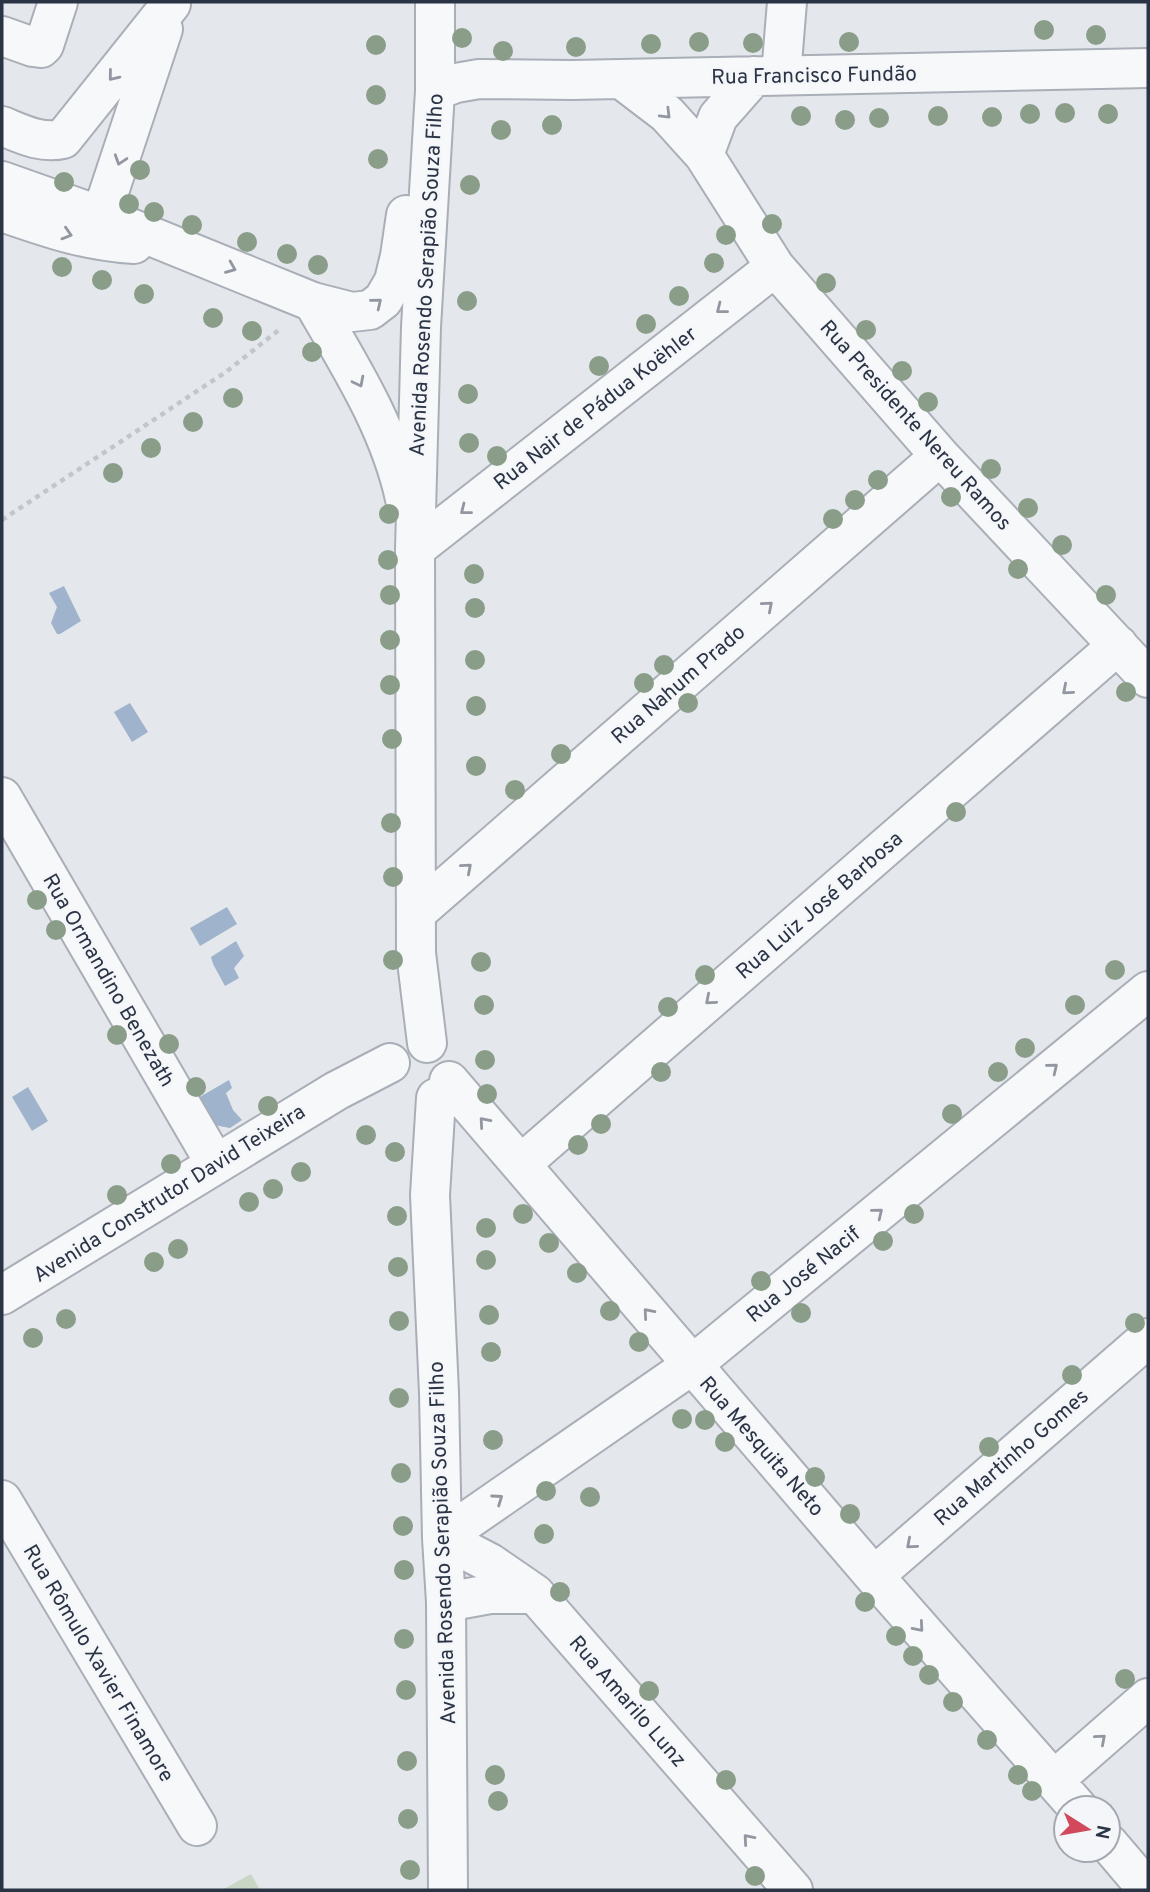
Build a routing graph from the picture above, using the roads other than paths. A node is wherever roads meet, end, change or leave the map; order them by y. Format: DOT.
graph roads {
  1 [pos="58,2"];
  2 [pos="435,2"];
  3 [pos="788,2"];
  4 [pos="171,3"];
  5 [pos="2,36"];
  6 [pos="436,50"];
  7 [pos="1148,68"];
  8 [pos="767,76"];
  9 [pos="479,79"];
  10 [pos="621,79"];
  11 [pos="435,91"];
  12 [pos="2,126"];
  13 [pos="704,155"];
  14 [pos="2,181"];
  15 [pos="2,212"];
  16 [pos="101,216"];
  17 [pos="168,243"];
  18 [pos="775,267"];
  19 [pos="313,302"];
  20 [pos="940,456"];
  21 [pos="415,549"];
  22 [pos="1118,645"];
  23 [pos="1148,678"];
  24 [pos="2,797"];
  25 [pos="416,913"];
  26 [pos="1148,990"];
  27 [pos="413,1079"];
  28 [pos="215,1163"];
  29 [pos="521,1164"];
  30 [pos="2,1295"];
  31 [pos="1148,1338"];
  32 [pos="692,1365"];
  33 [pos="2,1500"];
  34 [pos="442,1538"];
  35 [pos="874,1576"];
  36 [pos="535,1594"];
  37 [pos="446,1602"];
  38 [pos="1148,1698"];
  39 [pos="1066,1794"];
  40 [pos="197,1826"];
  41 [pos="1122,1859"];
  42 [pos="448,1890"];
  43 [pos="793,1890"];
  44 [pos="1148,1890"];
  1 -- 5 [label="street"];
  2 -- 6 [label="street, Avenida Rosendo Serapião Souza Filho"];
  3 -- 8 [label="street"];
  4 -- 12 [label="street, one-way"];
  4 -- 16 [label="street, one-way"];
  6 -- 9 [label="street, Rua Francisco Fundão"];
  6 -- 11 [label="street, Avenida Rosendo Serapião Souza Filho"];
  7 -- 8 [label="street, Rua Francisco Fundão"];
  8 -- 10 [label="street, Rua Francisco Fundão"];
  8 -- 13 [label="street"];
  9 -- 10 [label="street, Rua Francisco Fundão"];
  9 -- 11 [label="street, Rua Francisco Fundão"];
  10 -- 13 [label="street, Rua Presidente Nereu Ramos, one-way"];
  19 -- 11 [label="street, one-way"];
  11 -- 21 [label="street, Avenida Rosendo Serapião Souza Filho"];
  13 -- 18 [label="street, Rua Presidente Nereu Ramos"];
  14 -- 16 [label="street"];
  15 -- 17 [label="street, one-way"];
  16 -- 17 [label="street"];
  17 -- 19 [label="street, one-way"];
  18 -- 20 [label="street, Rua Presidente Nereu Ramos"];
  18 -- 21 [label="street, Rua Nair de Pádua Koëhler, one-way"];
  19 -- 21 [label="street, Avenida Rosendo Serapião Souza Filho, one-way"];
  20 -- 22 [label="street, Rua Presidente Nereu Ramos"];
  25 -- 20 [label="street, Rua Nahum Prado, one-way"];
  21 -- 25 [label="street, Avenida Rosendo Serapião Souza Filho"];
  22 -- 23 [label="street, Rua Presidente Nereu Ramos"];
  22 -- 29 [label="street, Rua Luiz José Barbosa, one-way"];
  24 -- 28 [label="street, Rua Ormandino Benezath"];
  25 -- 27 [label="street, Avenida Rosendo Serapião Souza Filho"];
  32 -- 26 [label="street, Rua José Nacif, one-way"];
  27 -- 28 [label="street, Avenida Construtor David Teixeira"];
  29 -- 27 [label="street, Rua Mesquita Neto, one-way"];
  27 -- 34 [label="street, Avenida Rosendo Serapião Souza Filho"];
  28 -- 30 [label="street, Avenida Construtor David Teixeira"];
  32 -- 29 [label="street, Rua Mesquita Neto, one-way"];
  31 -- 35 [label="street, Rua Martinho Gomes, one-way"];
  34 -- 32 [label="street, Rua José Nacif, one-way"];
  32 -- 35 [label="street, Rua Mesquita Neto"];
  33 -- 40 [label="street, Rua Rômulo Xavier Finamore"];
  34 -- 36 [label="street, Rua Amarilo Lunz"];
  34 -- 37 [label="street, Avenida Rosendo Serapião Souza Filho"];
  35 -- 39 [label="street, Rua Mesquita Neto, one-way"];
  36 -- 37 [label="street"];
  43 -- 36 [label="street, Rua Amarilo Lunz, one-way"];
  37 -- 42 [label="street, Avenida Rosendo Serapião Souza Filho"];
  39 -- 38 [label="street, one-way"];
  41 -- 44 [label="street"];
}
